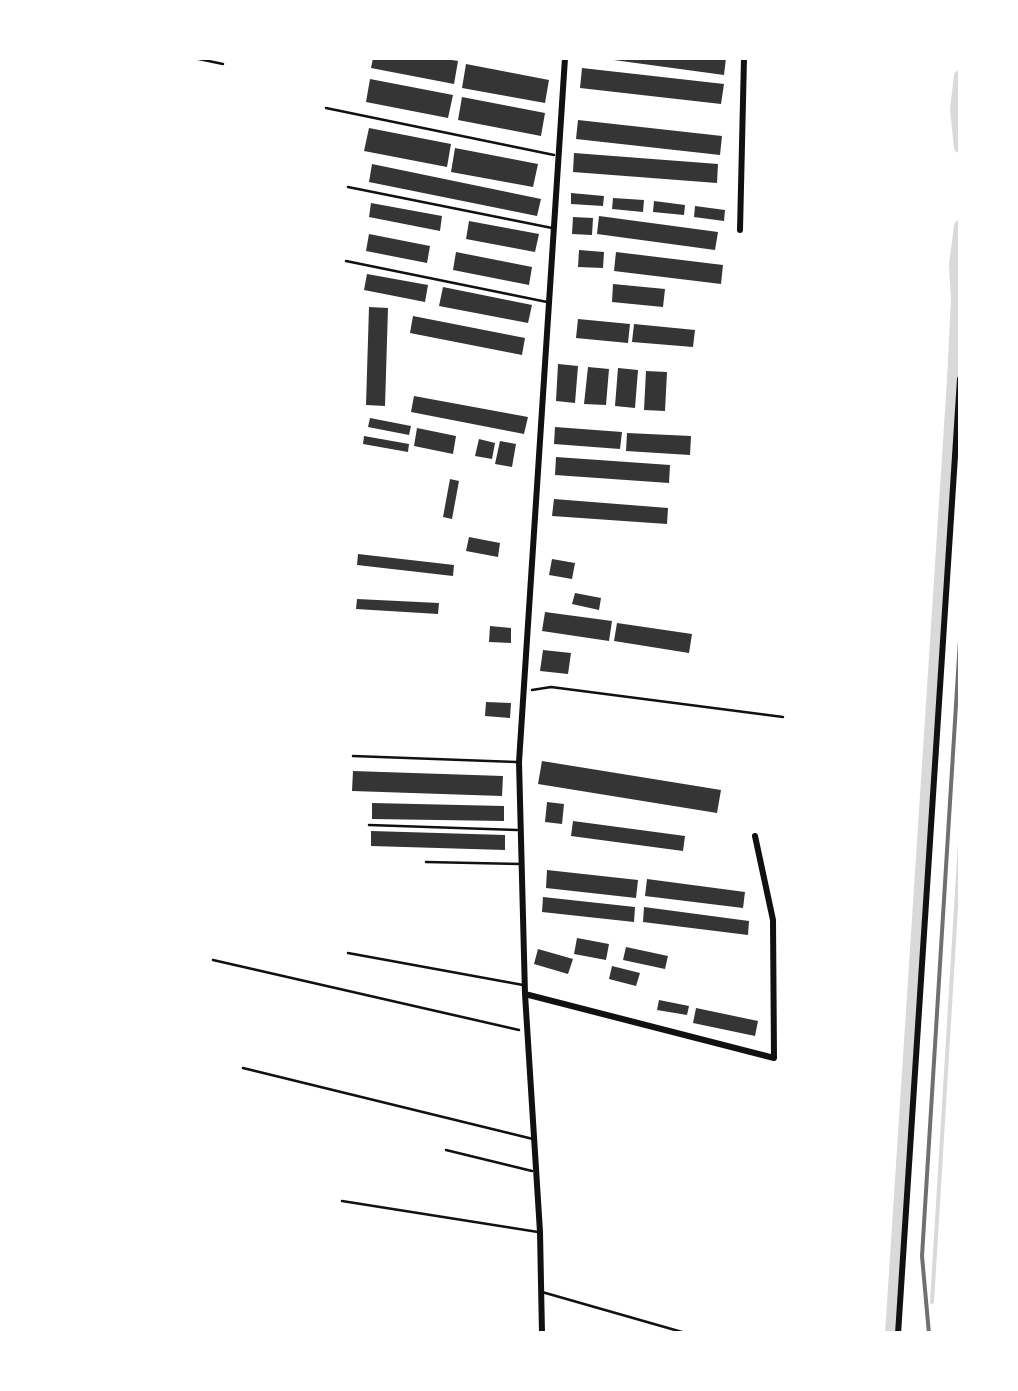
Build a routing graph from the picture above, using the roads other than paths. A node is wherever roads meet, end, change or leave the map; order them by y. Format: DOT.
graph roads {
  1 [pos="565,58"];
  2 [pos="744,58"];
  3 [pos="326,108"];
  4 [pos="556,156"];
  5 [pos="348,187"];
  6 [pos="552,228"];
  7 [pos="740,230"];
  8 [pos="346,261"];
  9 [pos="548,302"];
  10 [pos="960,379"];
  11 [pos="353,756"];
  12 [pos="519,762"];
  13 [pos="369,826"];
  14 [pos="518,830"];
  15 [pos="755,836"];
  16 [pos="426,862"];
  17 [pos="520,864"];
  18 [pos="348,954"];
  19 [pos="524,990"];
  20 [pos="243,1068"];
  21 [pos="534,1139"];
  22 [pos="446,1150"];
  23 [pos="536,1172"];
  24 [pos="342,1201"];
  25 [pos="540,1232"];
  26 [pos="542,1292"];
  27 [pos="542,1334"];
  28 [pos="690,1334"];
  29 [pos="898,1334"];
  1 -- 4 [label="street"];
  2 -- 7 [label="street"];
  3 -- 4 [label="lane"];
  4 -- 6 [label="street"];
  5 -- 6 [label="lane"];
  6 -- 9 [label="street"];
  8 -- 9 [label="lane"];
  9 -- 12 [label="street"];
  10 -- 29 [label="street"];
  11 -- 12 [label="lane"];
  12 -- 14 [label="street"];
  13 -- 14 [label="lane"];
  14 -- 17 [label="street"];
  15 -- 19 [label="street"];
  16 -- 17 [label="lane"];
  17 -- 19 [label="street"];
  18 -- 19 [label="lane"];
  19 -- 21 [label="street"];
  20 -- 21 [label="lane"];
  21 -- 23 [label="street"];
  22 -- 23 [label="lane"];
  23 -- 25 [label="street"];
  24 -- 25 [label="lane"];
  25 -- 26 [label="street"];
  26 -- 27 [label="street"];
  26 -- 28 [label="lane"];
}
